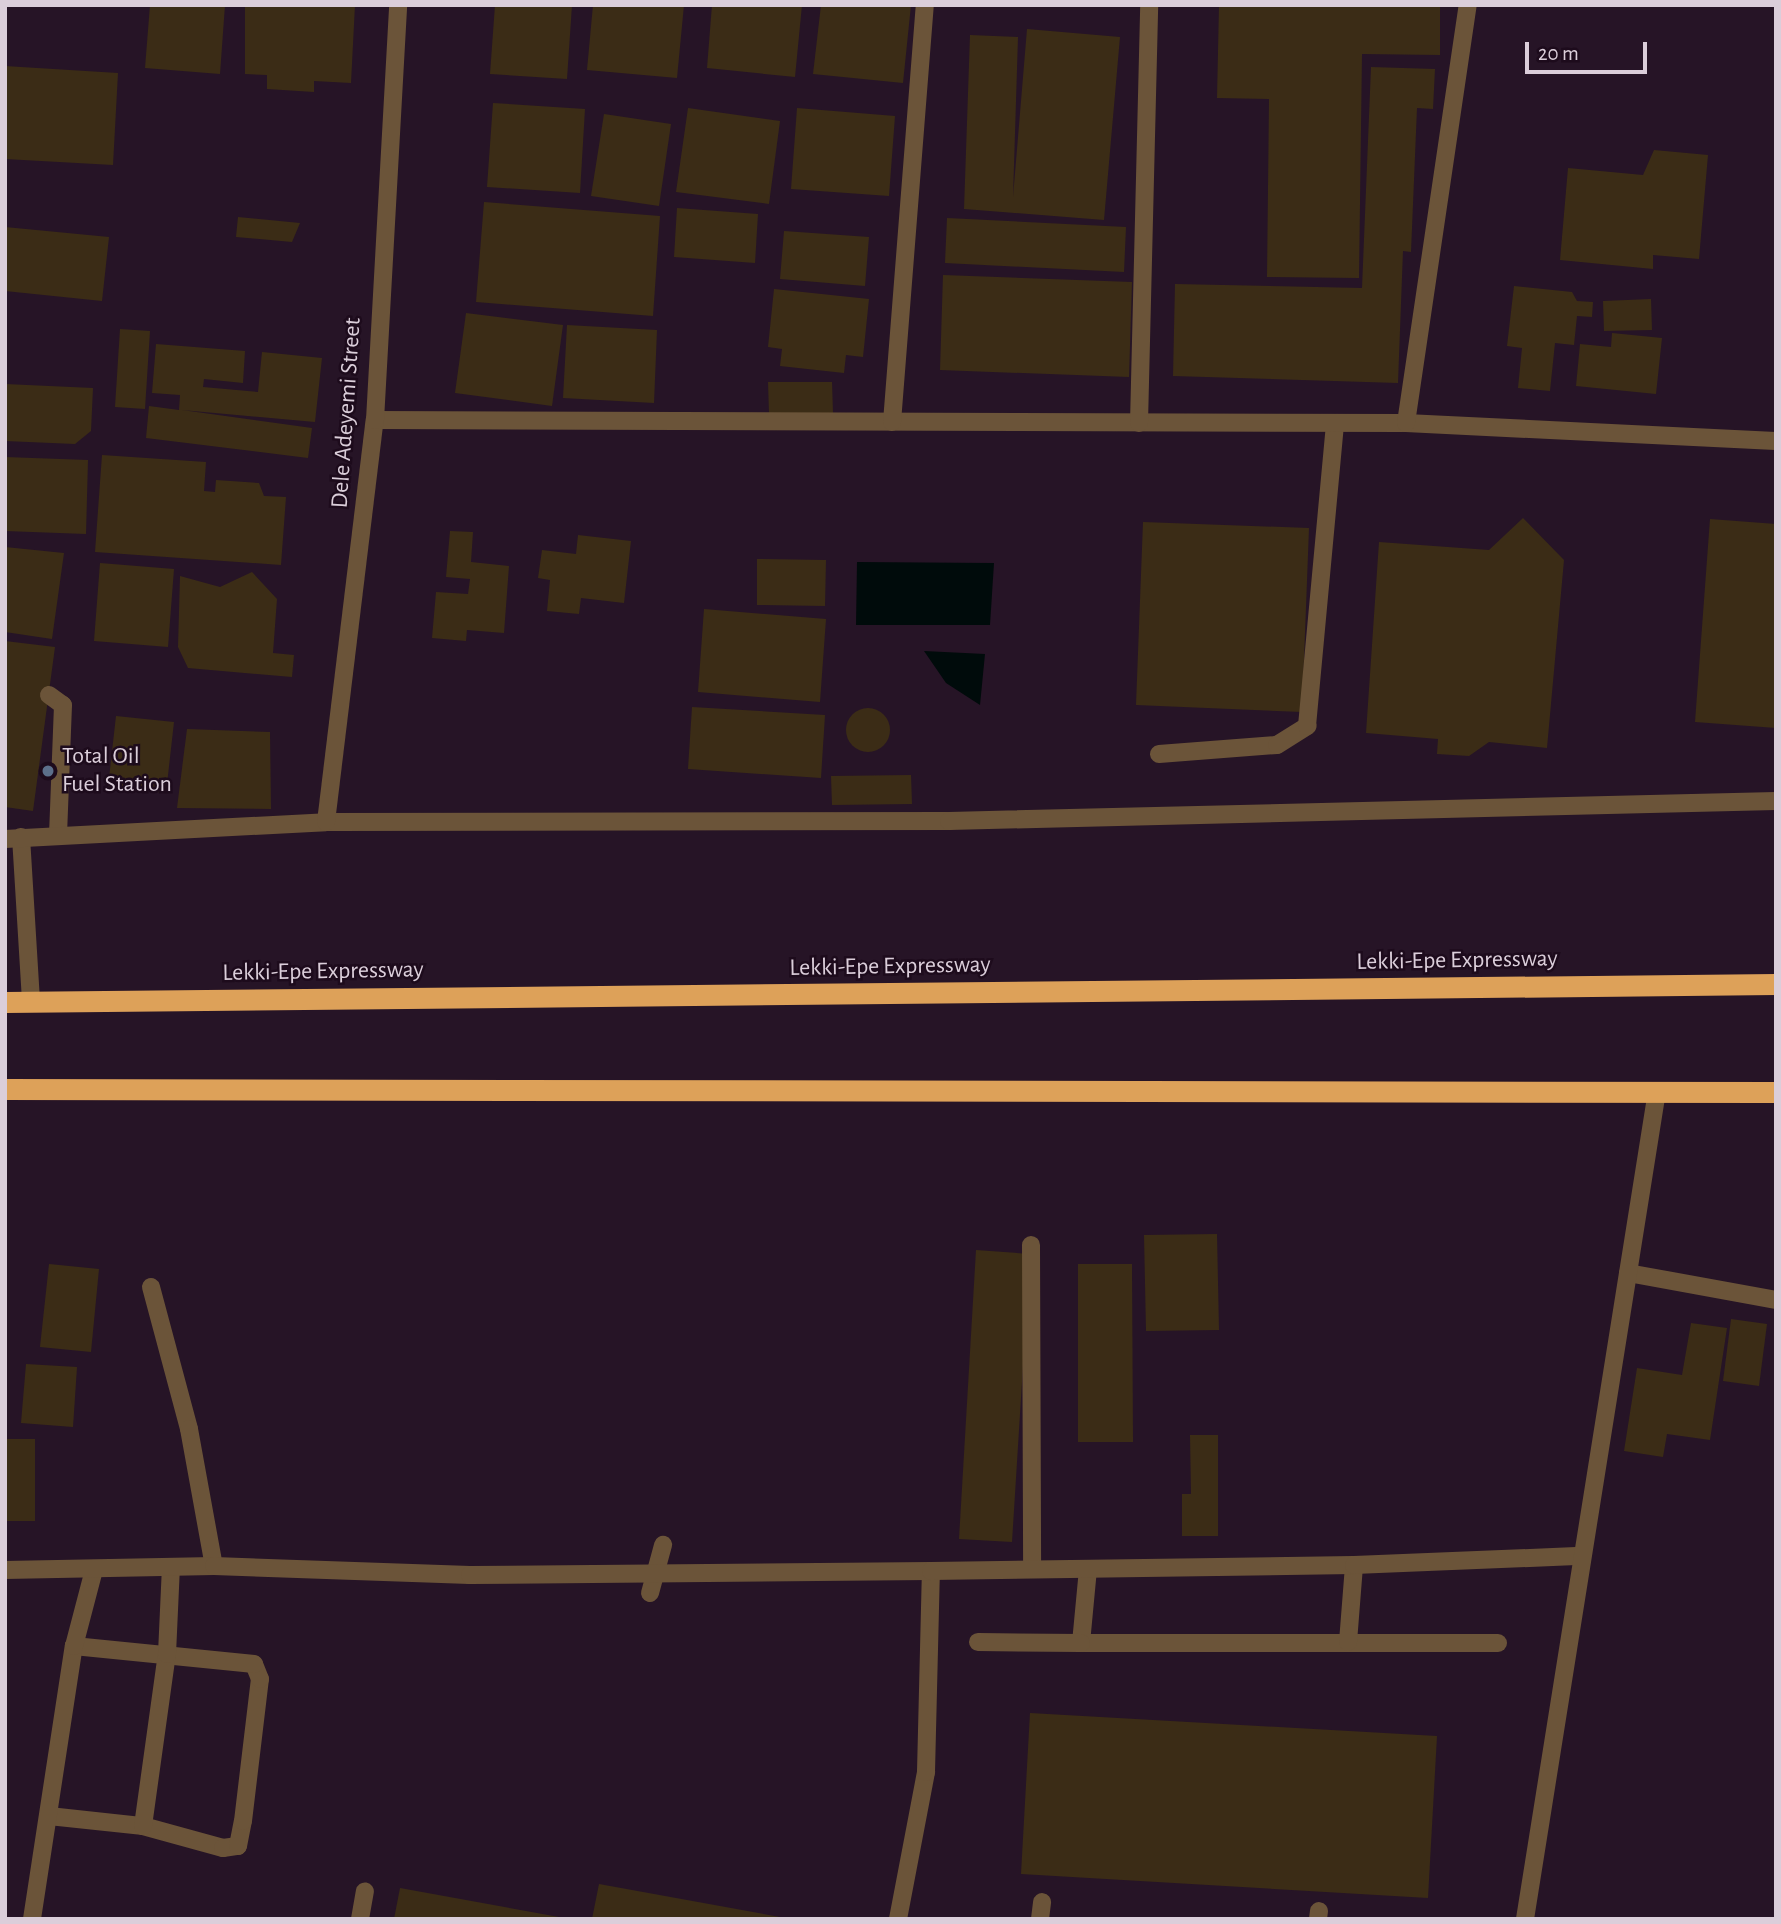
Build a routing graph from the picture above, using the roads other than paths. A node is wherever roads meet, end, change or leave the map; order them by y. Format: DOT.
graph roads {
  1 [pos="398,5"];
  2 [pos="925,5"];
  3 [pos="1149,5"];
  4 [pos="1468,5"];
  5 [pos="374,420"];
  6 [pos="892,422"];
  7 [pos="1139,423"];
  8 [pos="1335,423"];
  9 [pos="1406,424"];
  10 [pos="1776,441"];
  11 [pos="49,695"];
  12 [pos="1159,754"];
  13 [pos="1776,802"];
  14 [pos="326,822"];
  15 [pos="58,836"];
  16 [pos="13,838"];
  17 [pos="1776,984"];
  18 [pos="31,1001"];
  19 [pos="5,1002"];
  20 [pos="5,1089"];
  21 [pos="1657,1091"];
  22 [pos="1776,1092"];
  23 [pos="1031,1245"];
  24 [pos="1628,1273"];
  25 [pos="151,1287"];
  26 [pos="1776,1300"];
  27 [pos="663,1545"];
  28 [pos="1582,1556"];
  29 [pos="214,1566"];
  30 [pos="1354,1566"];
  31 [pos="171,1567"];
  32 [pos="1032,1567"];
  33 [pos="1088,1569"];
  34 [pos="5,1570"];
  35 [pos="94,1570"];
  36 [pos="931,1571"];
  37 [pos="657,1573"];
  38 [pos="650,1594"];
  39 [pos="978,1642"];
  40 [pos="1348,1642"];
  41 [pos="1081,1643"];
  42 [pos="1498,1643"];
  43 [pos="74,1646"];
  44 [pos="167,1654"];
  45 [pos="49,1816"];
  46 [pos="143,1826"];
  47 [pos="365,1891"];
  48 [pos="32,1919"];
  49 [pos="360,1919"];
  50 [pos="898,1919"];
  51 [pos="1525,1919"];
  1 -- 5 [label="street, Dele Adeyemi Street"];
  2 -- 6 [label="street"];
  3 -- 7 [label="street"];
  4 -- 9 [label="street"];
  5 -- 6 [label="street"];
  5 -- 14 [label="street, Dele Adeyemi Street"];
  6 -- 7 [label="street"];
  7 -- 8 [label="street"];
  8 -- 9 [label="street"];
  8 -- 12 [label="street"];
  9 -- 10 [label="street"];
  11 -- 15 [label="street"];
  13 -- 14 [label="street"];
  14 -- 15 [label="street"];
  15 -- 16 [label="street"];
  16 -- 18 [label="street"];
  17 -- 18 [label="highway, Lekki-Epe Expressway"];
  18 -- 19 [label="highway, Lekki-Epe Expressway"];
  20 -- 21 [label="highway"];
  21 -- 22 [label="highway"];
  21 -- 24 [label="street"];
  23 -- 32 [label="street"];
  24 -- 26 [label="street"];
  24 -- 28 [label="street"];
  25 -- 29 [label="street"];
  27 -- 37 [label="street"];
  28 -- 30 [label="street"];
  28 -- 51 [label="street"];
  29 -- 31 [label="street"];
  29 -- 37 [label="street"];
  30 -- 33 [label="street"];
  30 -- 40 [label="street"];
  31 -- 35 [label="street"];
  31 -- 44 [label="street"];
  32 -- 33 [label="street"];
  32 -- 36 [label="street"];
  33 -- 41 [label="street"];
  34 -- 35 [label="street"];
  35 -- 43 [label="street"];
  36 -- 37 [label="street"];
  36 -- 50 [label="street"];
  37 -- 38 [label="street"];
  39 -- 41 [label="street"];
  40 -- 41 [label="street"];
  40 -- 42 [label="street"];
  43 -- 44 [label="street"];
  43 -- 45 [label="street"];
  44 -- 46 [label="street"];
  44 -- 46 [label="street"];
  45 -- 46 [label="street"];
  45 -- 48 [label="street"];
  47 -- 49 [label="street"];
}
